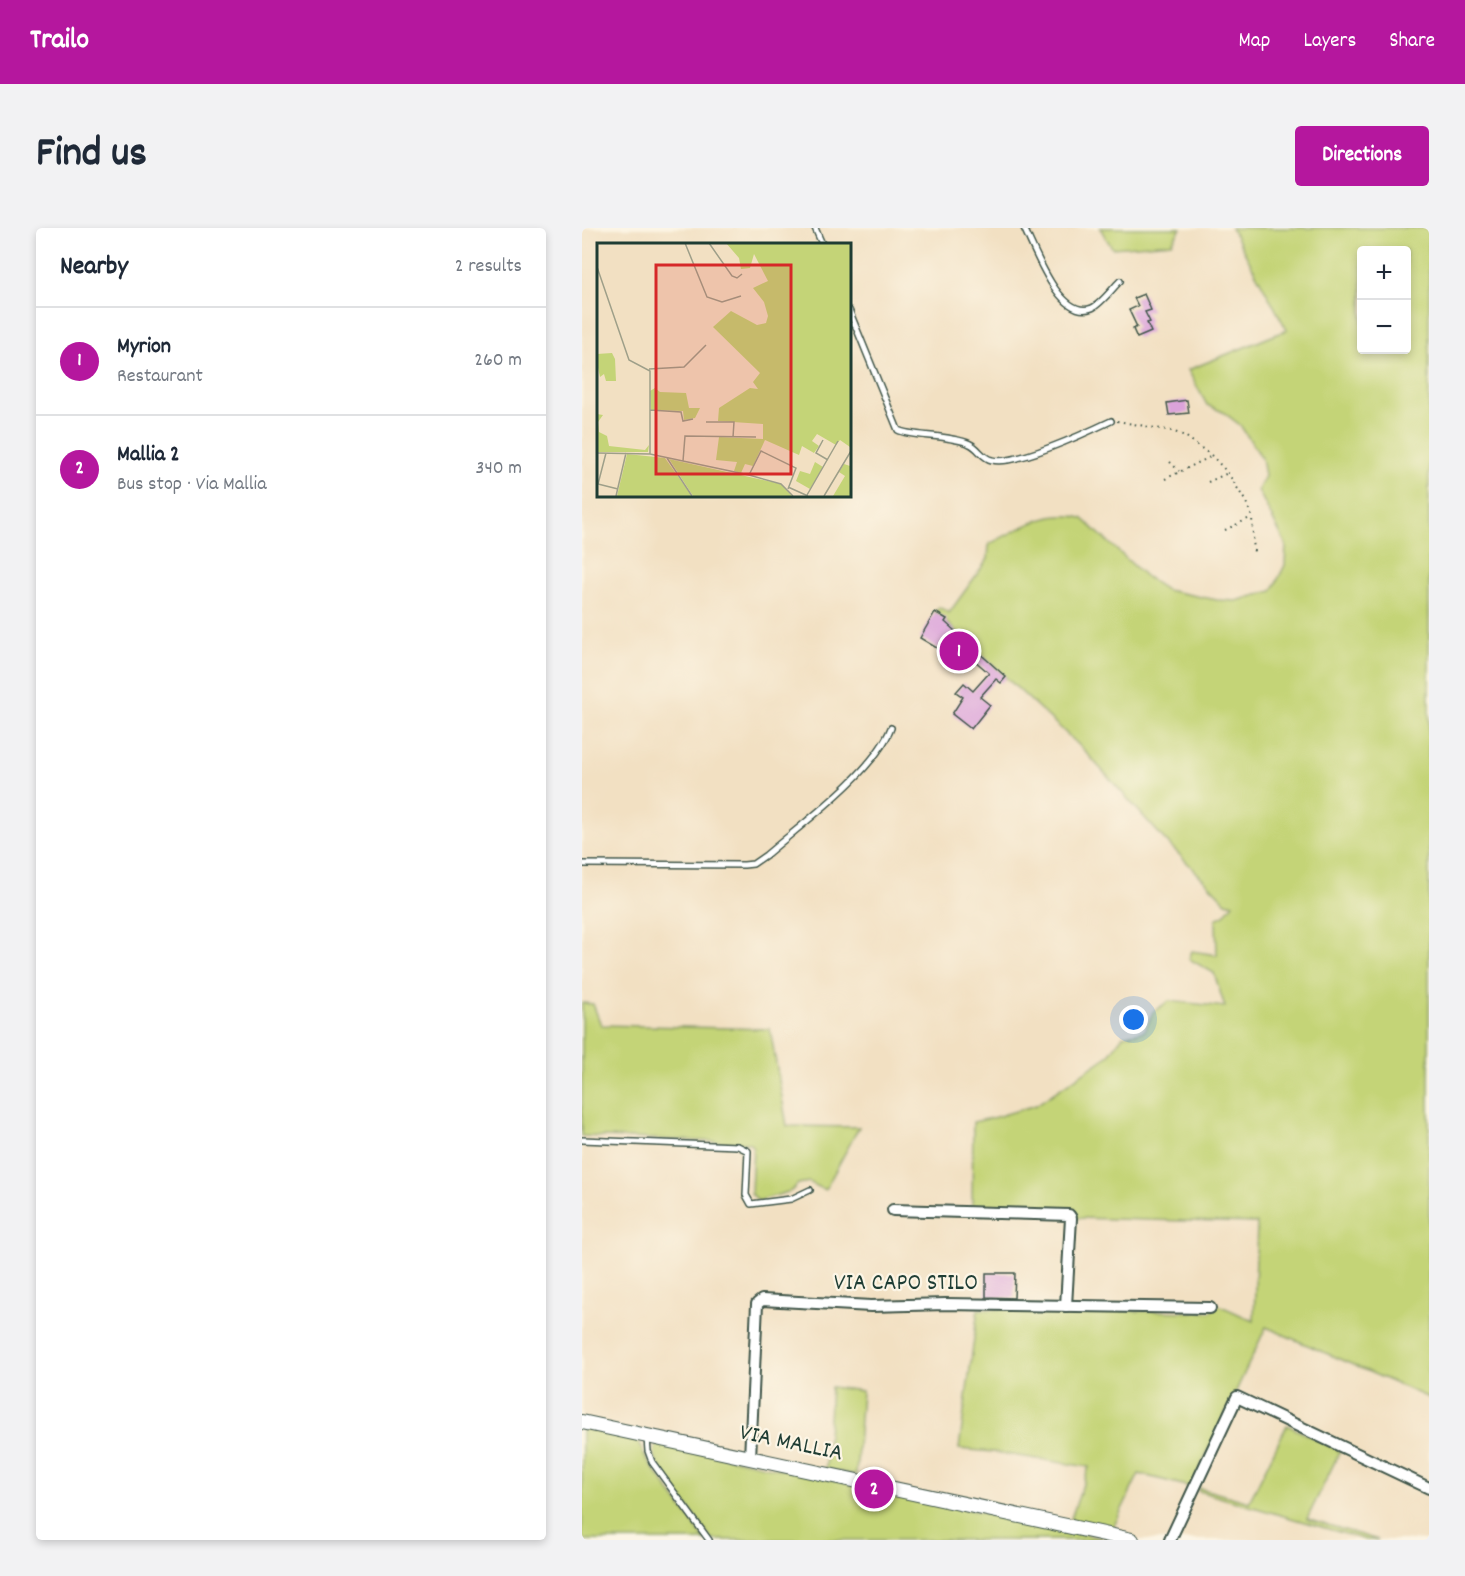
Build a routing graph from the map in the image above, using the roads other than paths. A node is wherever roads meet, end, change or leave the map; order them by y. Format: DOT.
graph roads {
  1 [pos="815,228"];
  2 [pos="1024,228"];
  3 [pos="822,243"];
  4 [pos="1120,282"];
  5 [pos="850,312"];
  6 [pos="1111,421"];
  7 [pos="891,728"];
  8 [pos="582,864"];
  9 [pos="582,1140"];
  10 [pos="810,1191"];
  11 [pos="893,1210"];
  12 [pos="1066,1306"];
  13 [pos="1210,1308"];
  14 [pos="582,1422"];
  15 [pos="646,1436"];
  16 [pos="750,1458"];
  17 [pos="1429,1488"];
  18 [pos="709,1540"];
  19 [pos="1132,1540"];
  20 [pos="1170,1540"];
  1 -- 3 [label="lane"];
  2 -- 4 [label="lane"];
  5 -- 6 [label="lane"];
  7 -- 8 [label="lane"];
  9 -- 10 [label="lane"];
  11 -- 12 [label="street"];
  12 -- 13 [label="street, VIA CAPO STILO"];
  12 -- 16 [label="street, VIA CAPO STILO"];
  14 -- 15 [label="street, VIA MALLIA"];
  15 -- 16 [label="street, VIA MALLIA"];
  15 -- 18 [label="lane"];
  16 -- 19 [label="street, VIA MALLIA"];
  17 -- 20 [label="street"];
}
